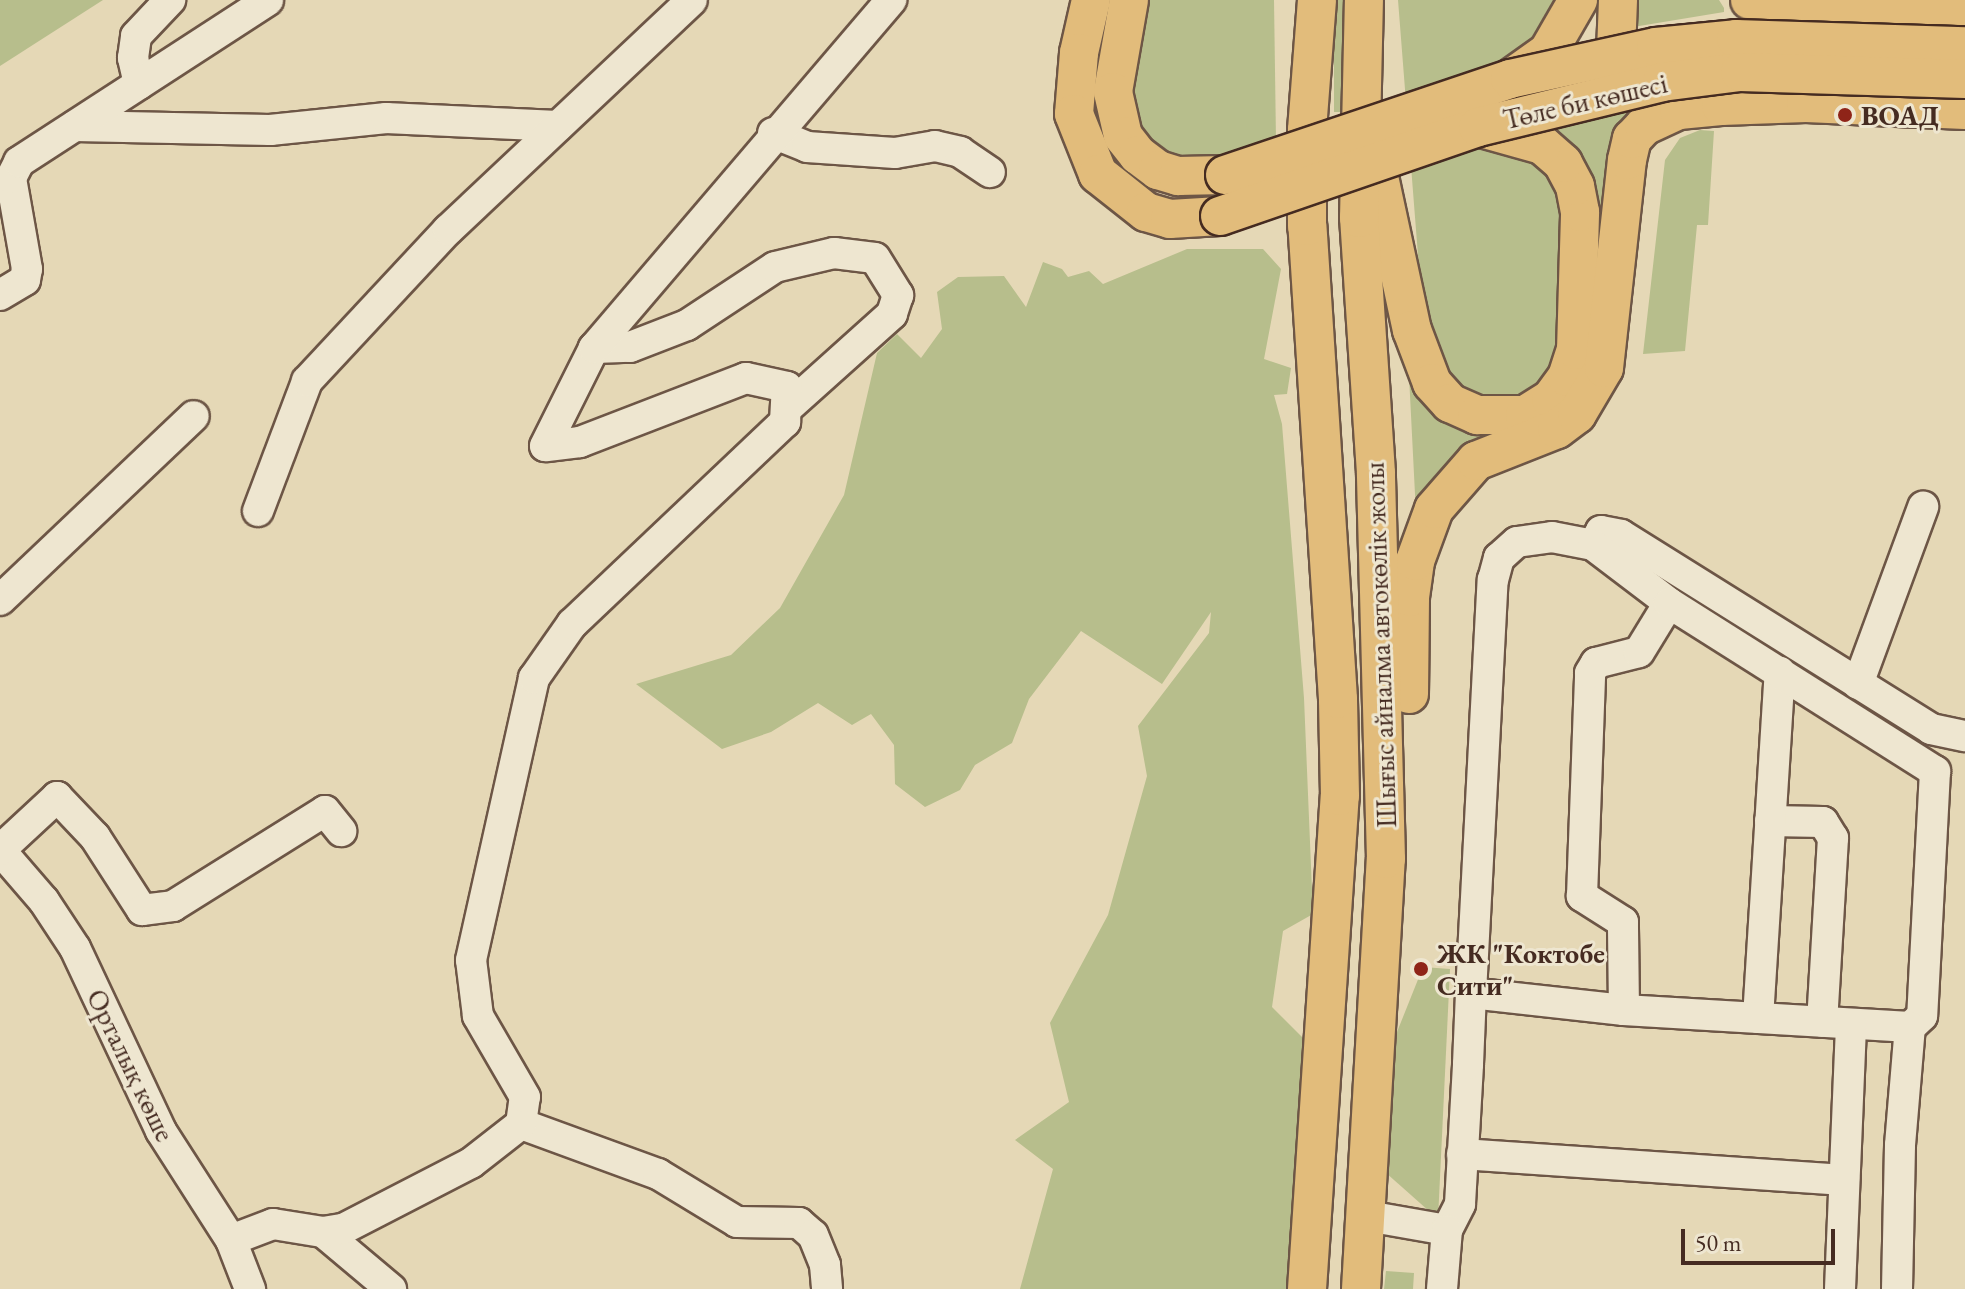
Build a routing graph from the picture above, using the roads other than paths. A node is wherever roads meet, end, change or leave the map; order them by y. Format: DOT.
graph roads {
  1 [pos="170,0"];
  2 [pos="268,0"];
  3 [pos="692,0"];
  4 [pos="891,0"];
  5 [pos="1091,0"];
  6 [pos="1129,0"];
  7 [pos="1298,0"];
  8 [pos="1317,0"];
  9 [pos="1364,0"];
  10 [pos="1376,0"];
  11 [pos="1578,0"];
  12 [pos="1618,0"];
  13 [pos="1750,0"];
  14 [pos="1963,0"];
  15 [pos="1965,13"];
  16 [pos="1965,46"];
  17 [pos="1359,65"];
  18 [pos="1510,79"];
  19 [pos="1965,79"];
  20 [pos="139,84"];
  21 [pos="1679,110"];
  22 [pos="1965,110"];
  23 [pos="75,126"];
  24 [pos="558,126"];
  25 [pos="1478,127"];
  26 [pos="1307,130"];
  27 [pos="773,133"];
  28 [pos="990,172"];
  29 [pos="0,295"];
  30 [pos="594,348"];
  31 [pos="786,409"];
  32 [pos="194,416"];
  33 [pos="1923,507"];
  34 [pos="258,511"];
  35 [pos="1593,545"];
  36 [pos="0,600"];
  37 [pos="1669,603"];
  38 [pos="1780,672"];
  39 [pos="1858,684"];
  40 [pos="1965,736"];
  41 [pos="1770,821"];
  42 [pos="341,831"];
  43 [pos="0,850"];
  44 [pos="1386,859"];
  45 [pos="1471,993"];
  46 [pos="1624,1010"];
  47 [pos="1758,1018"];
  48 [pos="1837,1023"];
  49 [pos="1910,1027"];
  50 [pos="521,1124"];
  51 [pos="1462,1154"];
  52 [pos="1844,1180"];
  53 [pos="1367,1216"];
  54 [pos="1447,1230"];
  55 [pos="323,1232"];
  56 [pos="231,1240"];
  57 [pos="250,1289"];
  58 [pos="391,1289"];
  59 [pos="827,1289"];
  60 [pos="1307,1289"];
  61 [pos="1361,1289"];
  62 [pos="1442,1289"];
  63 [pos="1840,1289"];
  64 [pos="1897,1289"];
  1 -- 20 [label="street"];
  2 -- 20 [label="street"];
  3 -- 24 [label="street"];
  4 -- 27 [label="street"];
  5 -- 25 [label="main road, Төле би көшесі, bridge"];
  6 -- 18 [label="main road, Төле би көшесі, bridge"];
  7 -- 26 [label="main road"];
  8 -- 26 [label="main road"];
  9 -- 17 [label="main road, Шығыс айналма автокөлік жолы"];
  10 -- 17 [label="main road"];
  11 -- 18 [label="main road"];
  12 -- 21 [label="main road"];
  13 -- 15 [label="main road"];
  14 -- 15 [label="street"];
  16 -- 18 [label="main road, Төле би көшесі, bridge"];
  17 -- 25 [label="main road"];
  17 -- 44 [label="main road, Шығыс айналма автокөлік жолы"];
  19 -- 25 [label="main road, Төле би көшесі, bridge"];
  20 -- 23 [label="street"];
  21 -- 22 [label="main road"];
  21 -- 44 [label="main road"];
  23 -- 24 [label="street"];
  23 -- 29 [label="street"];
  24 -- 34 [label="street"];
  26 -- 60 [label="main road"];
  27 -- 28 [label="street"];
  27 -- 30 [label="street"];
  30 -- 31 [label="street"];
  30 -- 31 [label="street"];
  31 -- 50 [label="street"];
  32 -- 36 [label="street"];
  33 -- 39 [label="street"];
  35 -- 37 [label="street"];
  35 -- 39 [label="street"];
  35 -- 45 [label="street"];
  37 -- 38 [label="street"];
  37 -- 46 [label="street"];
  38 -- 41 [label="street"];
  38 -- 49 [label="street"];
  39 -- 40 [label="street"];
  41 -- 47 [label="street"];
  41 -- 48 [label="street"];
  42 -- 43 [label="street"];
  43 -- 56 [label="street, Орталық көше"];
  44 -- 53 [label="main road, Шығыс айналма автокөлік жолы"];
  45 -- 46 [label="street"];
  45 -- 51 [label="street"];
  46 -- 47 [label="street"];
  47 -- 48 [label="street"];
  48 -- 49 [label="street"];
  48 -- 52 [label="street"];
  49 -- 64 [label="street"];
  50 -- 55 [label="street"];
  50 -- 59 [label="street"];
  51 -- 52 [label="street"];
  51 -- 54 [label="street"];
  52 -- 63 [label="street"];
  53 -- 54 [label="street"];
  53 -- 61 [label="main road, Шығыс айналма автокөлік жолы"];
  54 -- 62 [label="street"];
  55 -- 56 [label="street"];
  55 -- 58 [label="street"];
  56 -- 57 [label="street, Орталық көше"];
}
